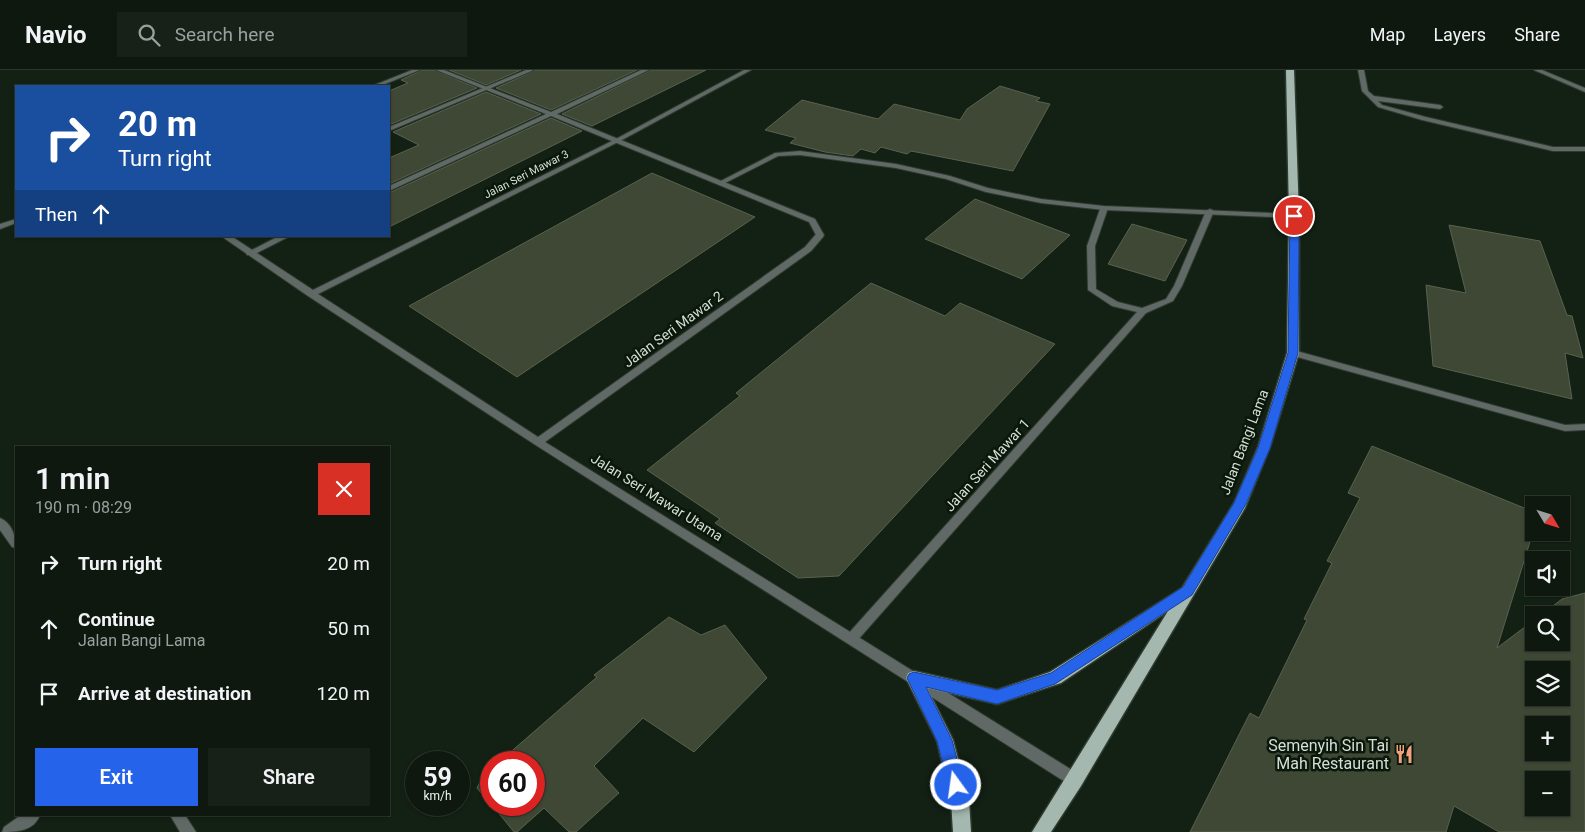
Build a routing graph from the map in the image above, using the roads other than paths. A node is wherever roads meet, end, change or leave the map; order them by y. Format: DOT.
graph roads {
  1 [pos="417,70"];
  2 [pos="439,70"];
  3 [pos="531,70"];
  4 [pos="646,70"];
  5 [pos="748,70"];
  6 [pos="1290,70"];
  7 [pos="1360,70"];
  8 [pos="1537,70"];
  9 [pos="378,85"];
  10 [pos="486,89"];
  11 [pos="1585,90"];
  12 [pos="1372,98"];
  13 [pos="1440,107"];
  14 [pos="550,114"];
  15 [pos="390,129"];
  16 [pos="618,140"];
  17 [pos="1585,150"];
  18 [pos="721,183"];
  19 [pos="390,189"];
  20 [pos="1104,208"];
  21 [pos="1210,210"];
  22 [pos="1294,216"];
  23 [pos="15,221"];
  24 [pos="0,227"];
  25 [pos="226,237"];
  26 [pos="284,237"];
  27 [pos="250,253"];
  28 [pos="311,294"];
  29 [pos="1143,311"];
  30 [pos="1293,353"];
  31 [pos="1585,427"];
  32 [pos="538,442"];
  33 [pos="0,522"];
  34 [pos="15,543"];
  35 [pos="1187,591"];
  36 [pos="852,638"];
  37 [pos="914,678"];
  38 [pos="1075,780"];
  39 [pos="32,816"];
  40 [pos="178,816"];
  41 [pos="9,832"];
  42 [pos="189,832"];
  43 [pos="962,832"];
  44 [pos="1041,832"];
  1 -- 9 [label="street"];
  2 -- 10 [label="street"];
  3 -- 10 [label="street"];
  4 -- 14 [label="street"];
  5 -- 16 [label="street, Jalan Seri Mawar 3"];
  6 -- 22 [label="main road, Jalan Bangi Lama"];
  7 -- 12 [label="street"];
  8 -- 11 [label="street"];
  10 -- 14 [label="street"];
  10 -- 15 [label="street"];
  12 -- 13 [label="street"];
  12 -- 17 [label="street"];
  14 -- 16 [label="street"];
  14 -- 19 [label="street"];
  16 -- 18 [label="street"];
  16 -- 28 [label="street, Jalan Seri Mawar 3"];
  18 -- 20 [label="street"];
  18 -- 32 [label="street, Jalan Seri Mawar 2"];
  20 -- 21 [label="street"];
  20 -- 29 [label="street"];
  21 -- 22 [label="street"];
  21 -- 29 [label="street"];
  22 -- 30 [label="main road, Jalan Bangi Lama"];
  23 -- 24 [label="street"];
  25 -- 27 [label="street, Jalan Seri Mawar Utama"];
  26 -- 27 [label="street"];
  27 -- 28 [label="street, Jalan Seri Mawar Utama"];
  28 -- 32 [label="street, Jalan Seri Mawar Utama"];
  29 -- 36 [label="street, Jalan Seri Mawar 1"];
  30 -- 31 [label="street"];
  30 -- 35 [label="main road, Jalan Bangi Lama"];
  32 -- 36 [label="street, Jalan Seri Mawar Utama"];
  33 -- 34 [label="street"];
  35 -- 37 [label="main road"];
  35 -- 38 [label="main road, Jalan Bangi Lama"];
  36 -- 37 [label="street, Jalan Seri Mawar Utama"];
  37 -- 38 [label="street, Jalan Seri Mawar Utama"];
  37 -- 43 [label="main road"];
  38 -- 44 [label="main road, Jalan Bangi Lama"];
  39 -- 41 [label="street"];
  40 -- 42 [label="street"];
}
